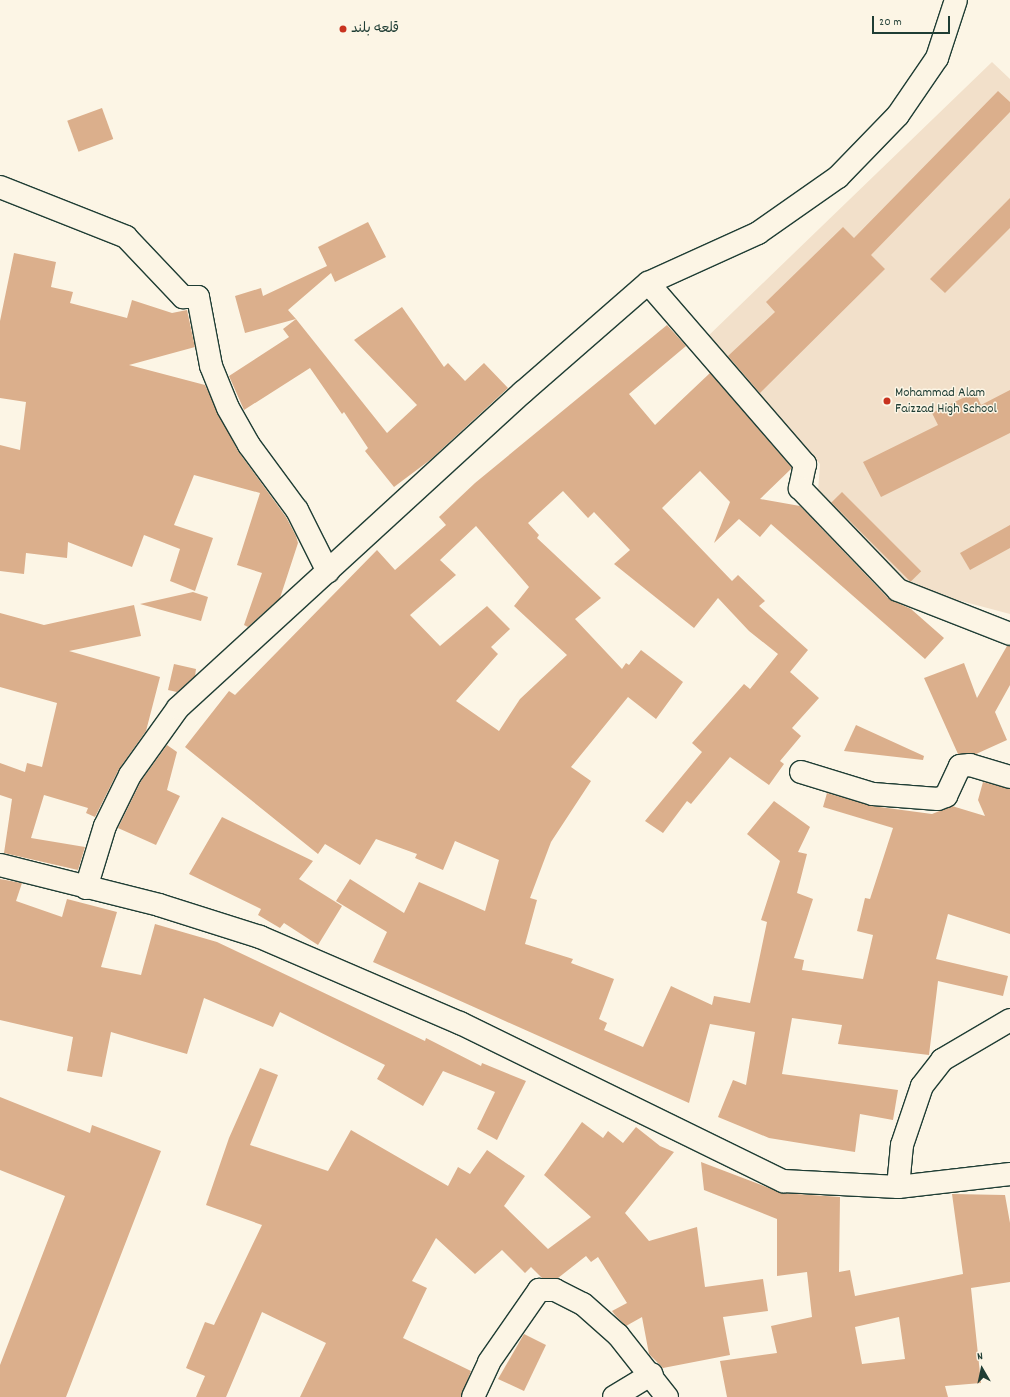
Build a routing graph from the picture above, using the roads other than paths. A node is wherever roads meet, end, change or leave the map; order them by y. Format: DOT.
graph roads {
  1 [pos="956,0"];
  2 [pos="0,187"];
  3 [pos="648,283"];
  4 [pos="328,572"];
  5 [pos="1010,634"];
  6 [pos="801,772"];
  7 [pos="1010,777"];
  8 [pos="0,865"];
  9 [pos="86,888"];
  10 [pos="1010,1020"];
  11 [pos="1010,1174"];
  12 [pos="898,1187"];
  13 [pos="652,1374"];
  14 [pos="473,1397"];
  15 [pos="614,1397"];
  16 [pos="667,1397"];
  1 -- 3 [label="street"];
  2 -- 4 [label="street"];
  3 -- 4 [label="street"];
  3 -- 5 [label="street"];
  4 -- 9 [label="street"];
  6 -- 7 [label="street"];
  8 -- 9 [label="street"];
  9 -- 12 [label="street"];
  10 -- 12 [label="street"];
  11 -- 12 [label="street"];
  13 -- 14 [label="street"];
  13 -- 15 [label="street"];
  13 -- 16 [label="street"];
}
